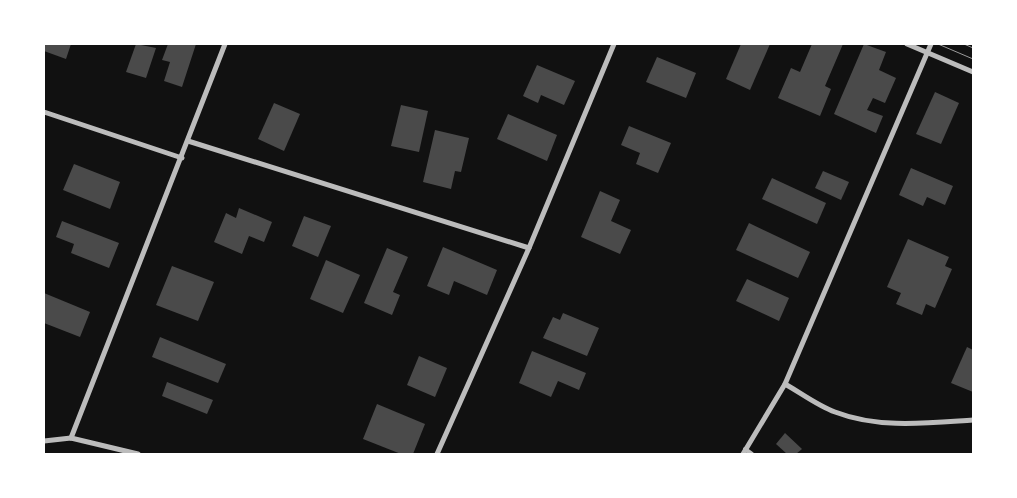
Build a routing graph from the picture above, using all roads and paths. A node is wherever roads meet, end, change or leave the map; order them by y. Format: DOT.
graph roads {
  1 [pos="225,44"];
  2 [pos="614,44"];
  3 [pos="907,44"];
  4 [pos="931,44"];
  5 [pos="928,52"];
  6 [pos="973,72"];
  7 [pos="44,112"];
  8 [pos="188,141"];
  9 [pos="182,158"];
  10 [pos="528,248"];
  11 [pos="785,384"];
  12 [pos="973,420"];
  13 [pos="71,438"];
  14 [pos="44,441"];
  15 [pos="744,452"];
  16 [pos="138,454"];
  17 [pos="437,454"];
  18 [pos="752,454"];
  1 -- 8 [label="street"];
  2 -- 10 [label="street"];
  3 -- 5 [label="street"];
  4 -- 5 [label="street"];
  5 -- 6 [label="street"];
  5 -- 11 [label="street"];
  7 -- 9 [label="street"];
  8 -- 9 [label="street"];
  8 -- 10 [label="street"];
  9 -- 13 [label="street"];
  10 -- 17 [label="street"];
  11 -- 12 [label="street"];
  11 -- 15 [label="street"];
  13 -- 14 [label="street"];
  13 -- 16 [label="street"];
  15 -- 18 [label="lane"];
}
